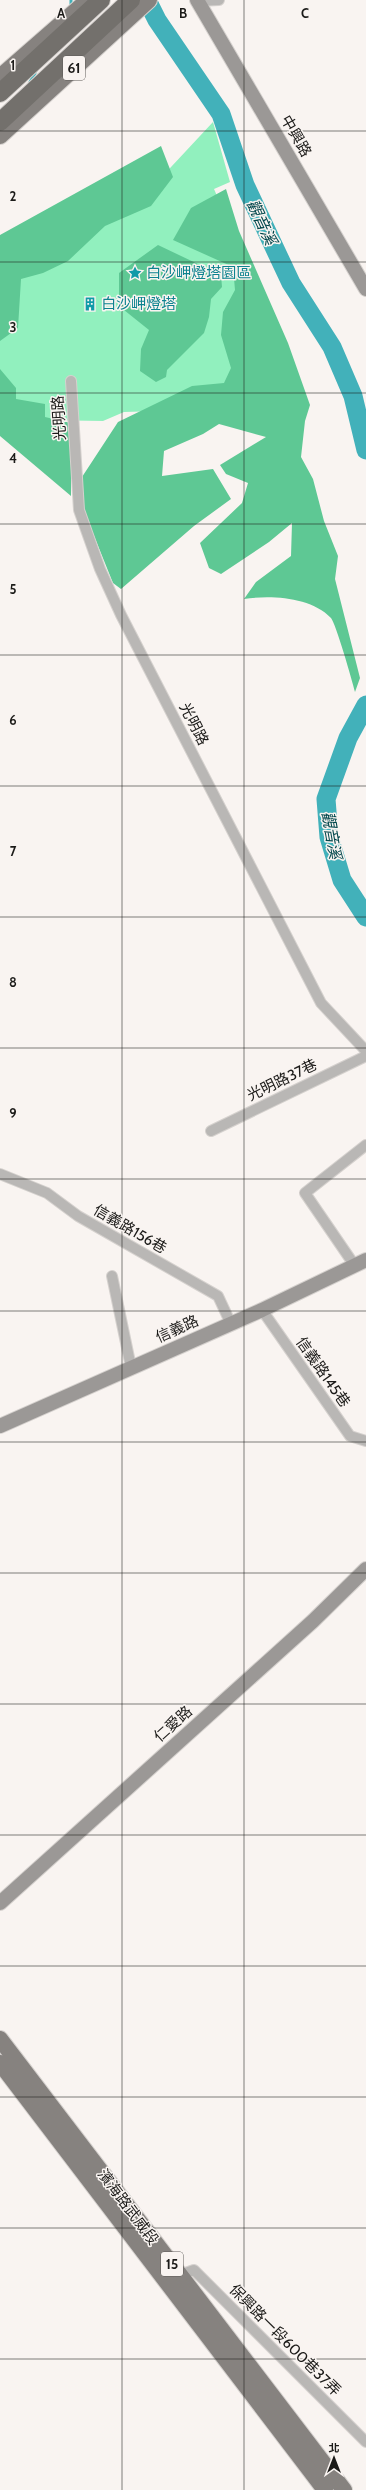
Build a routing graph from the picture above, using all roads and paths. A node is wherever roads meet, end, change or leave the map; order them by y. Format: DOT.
graph roads {
  1 [pos="88,0"];
  2 [pos="101,0"];
  3 [pos="131,0"];
  4 [pos="149,0"];
  5 [pos="198,0"];
  6 [pos="219,0"];
  7 [pos="0,77"];
  8 [pos="0,93"];
  9 [pos="0,122"];
  10 [pos="0,136"];
  11 [pos="366,289"];
  12 [pos="71,381"];
  13 [pos="366,1051"];
  14 [pos="366,1056"];
  15 [pos="211,1131"];
  16 [pos="366,1145"];
  17 [pos="0,1174"];
  18 [pos="360,1263"];
  19 [pos="112,1276"];
  20 [pos="262,1310"];
  21 [pos="232,1324"];
  22 [pos="131,1368"];
  23 [pos="0,1426"];
  24 [pos="366,1441"];
  25 [pos="366,1569"];
  26 [pos="0,1903"];
  27 [pos="0,2039"];
  28 [pos="0,2063"];
  29 [pos="180,2275"];
  30 [pos="366,2442"];
  31 [pos="325,2490"];
  32 [pos="344,2490"];
  1 -- 7 [label="main road"];
  2 -- 8 [label="highway, 61"];
  3 -- 9 [label="highway, 61"];
  4 -- 10 [label="main road, 61"];
  5 -- 6 [label="street"];
  5 -- 11 [label="street, 中興路"];
  12 -- 13 [label="street, 光明路"];
  14 -- 15 [label="street, 光明路37巷"];
  16 -- 18 [label="street"];
  17 -- 21 [label="street, 信義路156巷"];
  18 -- 20 [label="street, 信義路"];
  19 -- 22 [label="street"];
  20 -- 21 [label="street, 信義路"];
  20 -- 24 [label="street, 信義路145巷"];
  21 -- 22 [label="street, 信義路"];
  22 -- 23 [label="street, 信義路"];
  25 -- 26 [label="street, 仁愛路"];
  27 -- 29 [label="main road, 濱海路武威段 / 15"];
  28 -- 31 [label="main road, 濱海路武威段 / 15"];
  29 -- 30 [label="street, 保興路一段600巷37弄"];
  29 -- 32 [label="main road, 濱海路武威段 / 15"];
}
